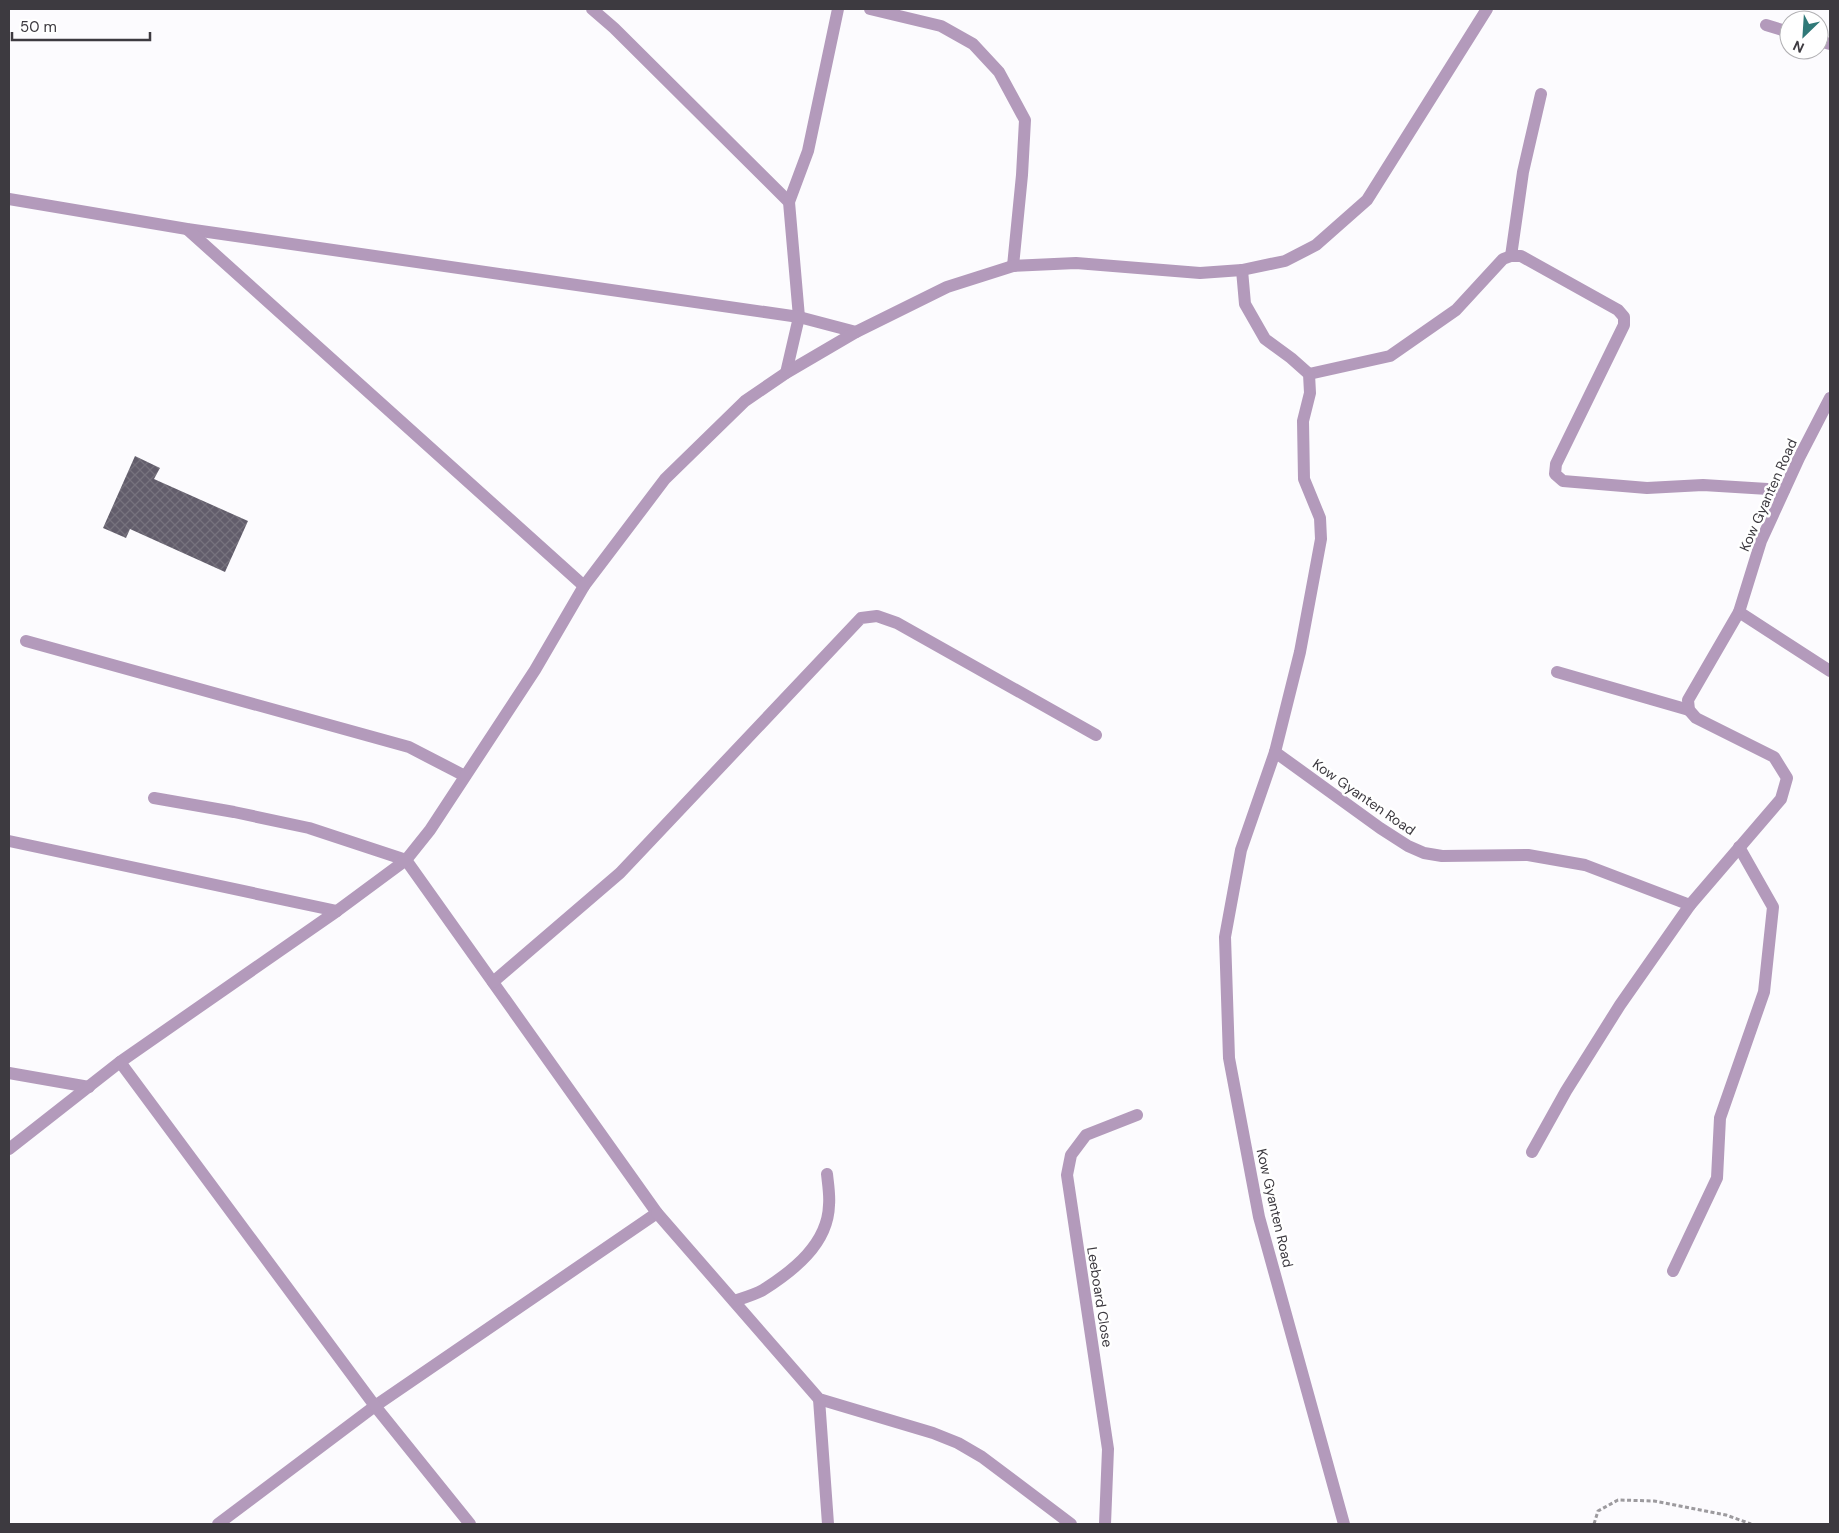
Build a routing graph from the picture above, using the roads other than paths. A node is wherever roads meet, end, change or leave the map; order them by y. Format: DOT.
graph roads {
  1 [pos="592,9"];
  2 [pos="838,9"];
  3 [pos="870,9"];
  4 [pos="1487,9"];
  5 [pos="1766,25"];
  6 [pos="1779,29"];
  7 [pos="1541,94"];
  8 [pos="9,199"];
  9 [pos="789,202"];
  10 [pos="187,229"];
  11 [pos="1511,256"];
  12 [pos="1013,266"];
  13 [pos="1242,270"];
  14 [pos="799,317"];
  15 [pos="856,332"];
  16 [pos="786,373"];
  17 [pos="1309,374"];
  18 [pos="1830,398"];
  19 [pos="1784,490"];
  20 [pos="584,586"];
  21 [pos="1739,612"];
  22 [pos="26,641"];
  23 [pos="1830,670"];
  24 [pos="1557,672"];
  25 [pos="1689,710"];
  26 [pos="1096,734"];
  27 [pos="1274,752"];
  28 [pos="465,776"];
  29 [pos="154,798"];
  30 [pos="9,842"];
  31 [pos="1739,847"];
  32 [pos="406,860"];
  33 [pos="1690,905"];
  34 [pos="337,912"];
  35 [pos="493,982"];
  36 [pos="120,1062"];
  37 [pos="9,1073"];
  38 [pos="89,1086"];
  39 [pos="1137,1115"];
  40 [pos="9,1149"];
  41 [pos="1532,1152"];
  42 [pos="827,1174"];
  43 [pos="657,1213"];
  44 [pos="1673,1271"];
  45 [pos="734,1301"];
  46 [pos="819,1399"];
  47 [pos="375,1406"];
  48 [pos="467,1523"];
  49 [pos="218,1524"];
  50 [pos="828,1524"];
  51 [pos="1071,1524"];
  52 [pos="1104,1524"];
  53 [pos="1344,1524"];
  1 -- 9 [label="street"];
  2 -- 9 [label="street"];
  3 -- 12 [label="street"];
  4 -- 13 [label="street"];
  5 -- 6 [label="street"];
  7 -- 11 [label="street"];
  8 -- 10 [label="street"];
  9 -- 14 [label="street"];
  10 -- 14 [label="street"];
  10 -- 20 [label="street"];
  11 -- 17 [label="street"];
  11 -- 19 [label="street"];
  12 -- 13 [label="street"];
  12 -- 15 [label="street"];
  13 -- 17 [label="street"];
  14 -- 15 [label="street"];
  14 -- 16 [label="street"];
  15 -- 16 [label="street"];
  16 -- 20 [label="street"];
  17 -- 27 [label="street"];
  18 -- 19 [label="street, Kow Gyanten Road"];
  19 -- 21 [label="street, Kow Gyanten Road"];
  20 -- 28 [label="street"];
  21 -- 23 [label="street"];
  21 -- 25 [label="street, Kow Gyanten Road"];
  22 -- 28 [label="street"];
  24 -- 25 [label="street"];
  25 -- 31 [label="street"];
  26 -- 35 [label="street"];
  27 -- 33 [label="street, Kow Gyanten Road"];
  27 -- 53 [label="street, Kow Gyanten Road"];
  28 -- 32 [label="street"];
  29 -- 32 [label="street"];
  30 -- 34 [label="street"];
  31 -- 33 [label="street"];
  31 -- 44 [label="street"];
  32 -- 34 [label="street"];
  32 -- 35 [label="street"];
  33 -- 41 [label="street"];
  34 -- 36 [label="street"];
  35 -- 43 [label="street"];
  36 -- 38 [label="street"];
  36 -- 47 [label="street"];
  37 -- 38 [label="street"];
  38 -- 40 [label="street"];
  39 -- 52 [label="street, Leeboard Close"];
  42 -- 45 [label="street"];
  43 -- 45 [label="street"];
  43 -- 47 [label="street"];
  45 -- 46 [label="street"];
  46 -- 50 [label="street"];
  46 -- 51 [label="street"];
  47 -- 48 [label="street"];
  47 -- 49 [label="street"];
}
